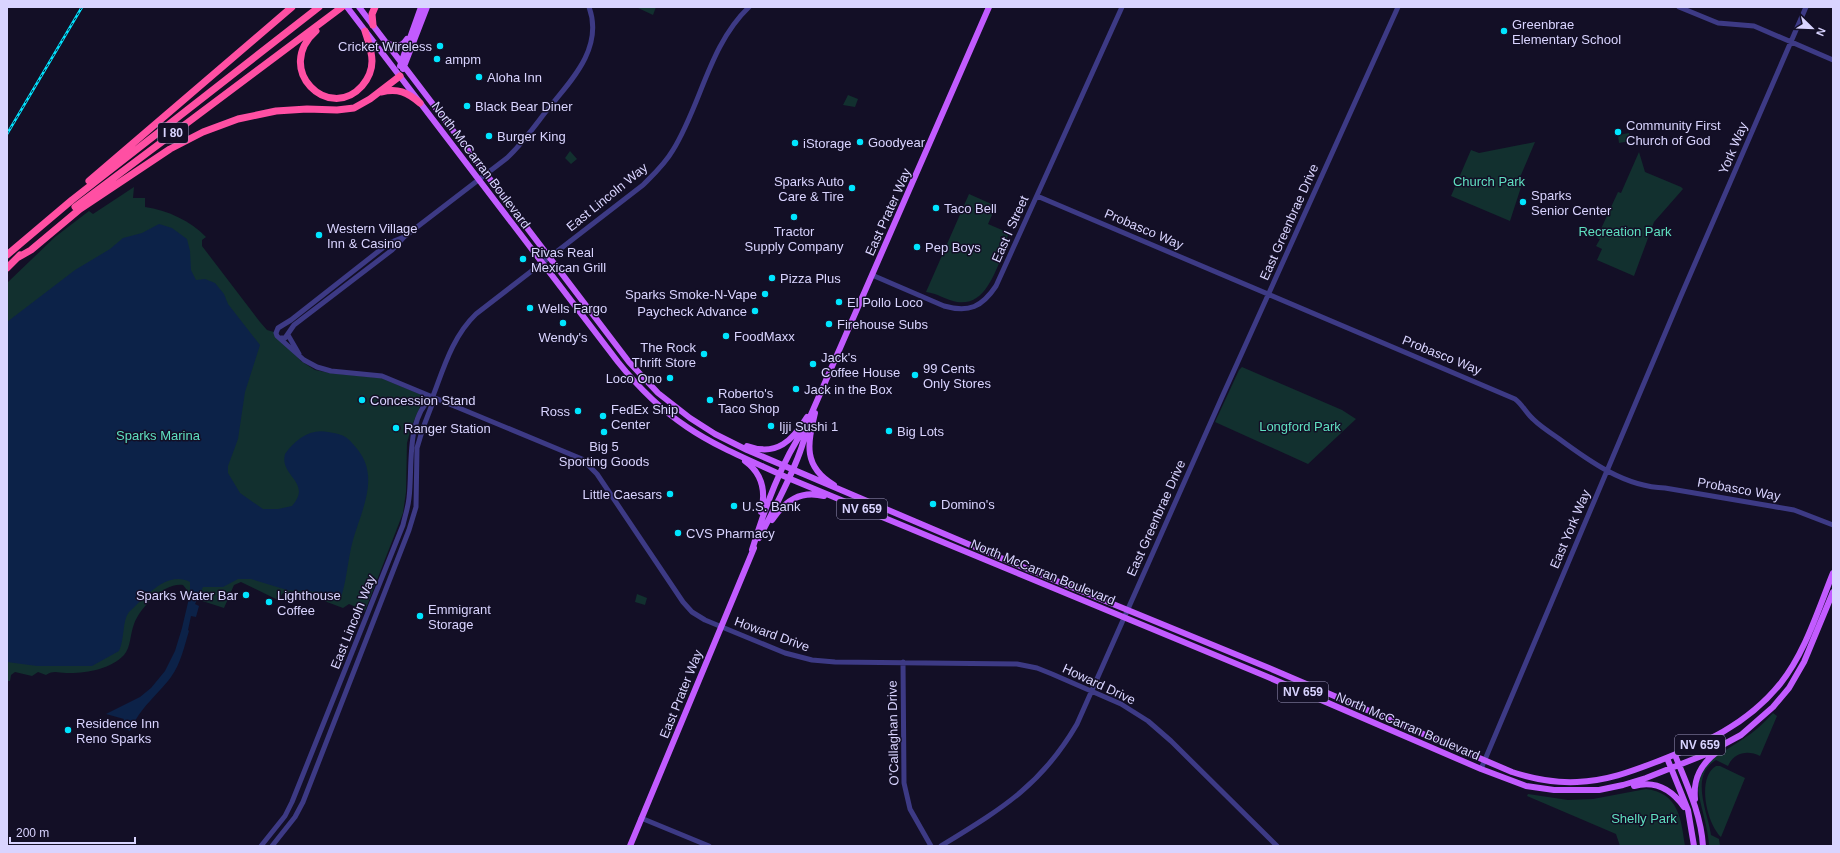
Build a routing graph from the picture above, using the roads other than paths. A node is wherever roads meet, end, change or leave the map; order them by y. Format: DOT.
graph roads {
  1 [pos="292,7"];
  2 [pos="319,7"];
  3 [pos="343,7"];
  4 [pos="359,7"];
  5 [pos="375,7"];
  6 [pos="421,7"];
  7 [pos="427,7"];
  8 [pos="589,7"];
  9 [pos="749,7"];
  10 [pos="989,7"];
  11 [pos="1122,7"];
  12 [pos="1398,7"];
  13 [pos="1679,7"];
  14 [pos="1806,7"];
  15 [pos="334,15"];
  16 [pos="373,25"];
  17 [pos="365,32"];
  18 [pos="410,34"];
  19 [pos="386,42"];
  20 [pos="1791,42"];
  21 [pos="1833,60"];
  22 [pos="403,65"];
  23 [pos="398,75"];
  24 [pos="379,92"];
  25 [pos="420,103"];
  26 [pos="486,174"];
  27 [pos="478,180"];
  28 [pos="1037,196"];
  29 [pos="404,237"];
  30 [pos="7,254"];
  31 [pos="550,257"];
  32 [pos="17,258"];
  33 [pos="542,263"];
  34 [pos="7,268"];
  35 [pos="872,275"];
  36 [pos="1268,294"];
  37 [pos="1680,298"];
  38 [pos="282,326"];
  39 [pos="288,334"];
  40 [pos="281,338"];
  41 [pos="299,355"];
  42 [pos="821,393"];
  43 [pos="432,396"];
  44 [pos="806,426"];
  45 [pos="715,434"];
  46 [pos="717,445"];
  47 [pos="784,467"];
  48 [pos="792,470"];
  49 [pos="1607,470"];
  50 [pos="781,474"];
  51 [pos="788,478"];
  52 [pos="845,492"];
  53 [pos="853,505"];
  54 [pos="1833,526"];
  55 [pos="752,550"];
  56 [pos="1833,572"];
  57 [pos="1833,592"];
  58 [pos="1128,609"];
  59 [pos="1124,617"];
  60 [pos="721,626"];
  61 [pos="903,662"];
  62 [pos="1093,691"];
  63 [pos="1728,743"];
  64 [pos="1675,755"];
  65 [pos="1667,758"];
  66 [pos="1484,761"];
  67 [pos="1679,765"];
  68 [pos="1671,768"];
  69 [pos="1481,769"];
  70 [pos="1611,789"];
  71 [pos="1697,813"];
  72 [pos="1689,815"];
  73 [pos="641,818"];
  74 [pos="261,846"];
  75 [pos="272,846"];
  76 [pos="630,846"];
  77 [pos="709,846"];
  78 [pos="931,846"];
  79 [pos="941,846"];
  80 [pos="1277,846"];
  81 [pos="1694,846"];
  82 [pos="1703,846"];
  1 -- 30 [label="highway"];
  2 -- 30 [label="highway, I 80"];
  3 -- 15 [label="highway"];
  3 -- 17 [label="main road, North McCarran Boulevard / NV 659"];
  4 -- 16 [label="main road, North McCarran Boulevard / NV 659"];
  5 -- 16 [label="highway"];
  6 -- 18 [label="main road"];
  7 -- 22 [label="main road"];
  8 -- 26 [label="street"];
  9 -- 31 [label="street, East Lincoln Way"];
  10 -- 35 [label="main road, East Prater Way"];
  11 -- 28 [label="street, East I Street"];
  12 -- 36 [label="street, East Greenbrae Drive"];
  13 -- 20 [label="street"];
  14 -- 20 [label="street, York Way"];
  15 -- 17 [label="highway"];
  15 -- 32 [label="highway, I 80"];
  16 -- 19 [label="main road, North McCarran Boulevard / NV 659"];
  17 -- 23 [label="main road, North McCarran Boulevard / NV 659"];
  18 -- 19 [label="main road"];
  18 -- 22 [label="main road"];
  19 -- 22 [label="main road, North McCarran Boulevard / NV 659"];
  20 -- 21 [label="street"];
  20 -- 37 [label="street, York Way"];
  22 -- 23 [label="main road"];
  22 -- 26 [label="main road, North McCarran Boulevard / NV 659"];
  23 -- 24 [label="highway"];
  23 -- 25 [label="main road, North McCarran Boulevard / NV 659"];
  24 -- 25 [label="highway"];
  24 -- 32 [label="highway"];
  25 -- 27 [label="main road, North McCarran Boulevard / NV 659"];
  26 -- 27 [label="street"];
  26 -- 31 [label="main road, North McCarran Boulevard / NV 659"];
  27 -- 29 [label="street"];
  27 -- 33 [label="main road, North McCarran Boulevard / NV 659"];
  28 -- 35 [label="street, East I Street"];
  28 -- 36 [label="street, Probasco Way"];
  29 -- 38 [label="street"];
  29 -- 39 [label="street"];
  31 -- 33 [label="street, East Lincoln Way"];
  31 -- 45 [label="main road, North McCarran Boulevard / NV 659"];
  32 -- 34 [label="highway, I 80"];
  33 -- 43 [label="street, East Lincoln Way"];
  33 -- 46 [label="main road, North McCarran Boulevard / NV 659"];
  35 -- 42 [label="main road, East Prater Way"];
  36 -- 49 [label="street, Probasco Way"];
  36 -- 58 [label="street, East Greenbrae Drive"];
  37 -- 49 [label="street, East York Way"];
  38 -- 39 [label="street"];
  38 -- 40 [label="street"];
  39 -- 40 [label="street"];
  39 -- 41 [label="street, Howard Drive"];
  40 -- 41 [label="street, Howard Drive"];
  41 -- 43 [label="street, Howard Drive"];
  42 -- 44 [label="main road, East Prater Way"];
  42 -- 45 [label="main road"];
  42 -- 52 [label="main road"];
  43 -- 60 [label="street, Howard Drive"];
  43 -- 74 [label="street, East Lincoln Way"];
  43 -- 75 [label="street, East Lincoln Way"];
  44 -- 47 [label="main road, East Prater Way"];
  44 -- 48 [label="main road, East Prater Way"];
  45 -- 47 [label="main road, North McCarran Boulevard / NV 659"];
  46 -- 50 [label="main road, North McCarran Boulevard / NV 659"];
  46 -- 55 [label="main road"];
  47 -- 48 [label="main road, North McCarran Boulevard / NV 659"];
  47 -- 50 [label="main road, East Prater Way"];
  48 -- 51 [label="main road, East Prater Way"];
  48 -- 52 [label="main road, North McCarran Boulevard / NV 659"];
  49 -- 54 [label="street, Probasco Way"];
  49 -- 66 [label="street, East York Way"];
  50 -- 51 [label="main road, North McCarran Boulevard / NV 659"];
  50 -- 55 [label="main road, East Prater Way"];
  51 -- 53 [label="main road, North McCarran Boulevard / NV 659"];
  51 -- 55 [label="main road, East Prater Way"];
  52 -- 58 [label="main road, North McCarran Boulevard / NV 659"];
  53 -- 55 [label="main road"];
  53 -- 59 [label="main road, North McCarran Boulevard / NV 659"];
  55 -- 60 [label="main road, East Prater Way"];
  56 -- 64 [label="main road, North McCarran Boulevard / NV 659"];
  57 -- 63 [label="main road, North McCarran Boulevard / NV 659"];
  58 -- 59 [label="street, East Greenbrae Drive"];
  58 -- 66 [label="main road, North McCarran Boulevard / NV 659"];
  59 -- 62 [label="street, East Greenbrae Drive"];
  59 -- 69 [label="main road, North McCarran Boulevard / NV 659"];
  60 -- 61 [label="street, Howard Drive"];
  60 -- 73 [label="main road, East Prater Way"];
  61 -- 62 [label="street, Howard Drive"];
  61 -- 78 [label="street, O'Callaghan Drive"];
  62 -- 79 [label="street, East Greenbrae Drive"];
  62 -- 80 [label="street, Howard Drive"];
  63 -- 67 [label="main road, North McCarran Boulevard / NV 659"];
  63 -- 71 [label="main road"];
  64 -- 65 [label="main road, North McCarran Boulevard / NV 659"];
  64 -- 67 [label="main road"];
  65 -- 66 [label="main road, North McCarran Boulevard / NV 659"];
  65 -- 68 [label="main road"];
  66 -- 69 [label="street, East York Way"];
  67 -- 68 [label="main road, North McCarran Boulevard / NV 659"];
  67 -- 71 [label="main road"];
  68 -- 70 [label="main road, North McCarran Boulevard / NV 659"];
  68 -- 72 [label="main road"];
  69 -- 70 [label="main road, North McCarran Boulevard / NV 659"];
  70 -- 72 [label="main road"];
  71 -- 82 [label="main road"];
  72 -- 81 [label="main road"];
  73 -- 76 [label="main road, East Prater Way"];
  73 -- 77 [label="street"];
}
